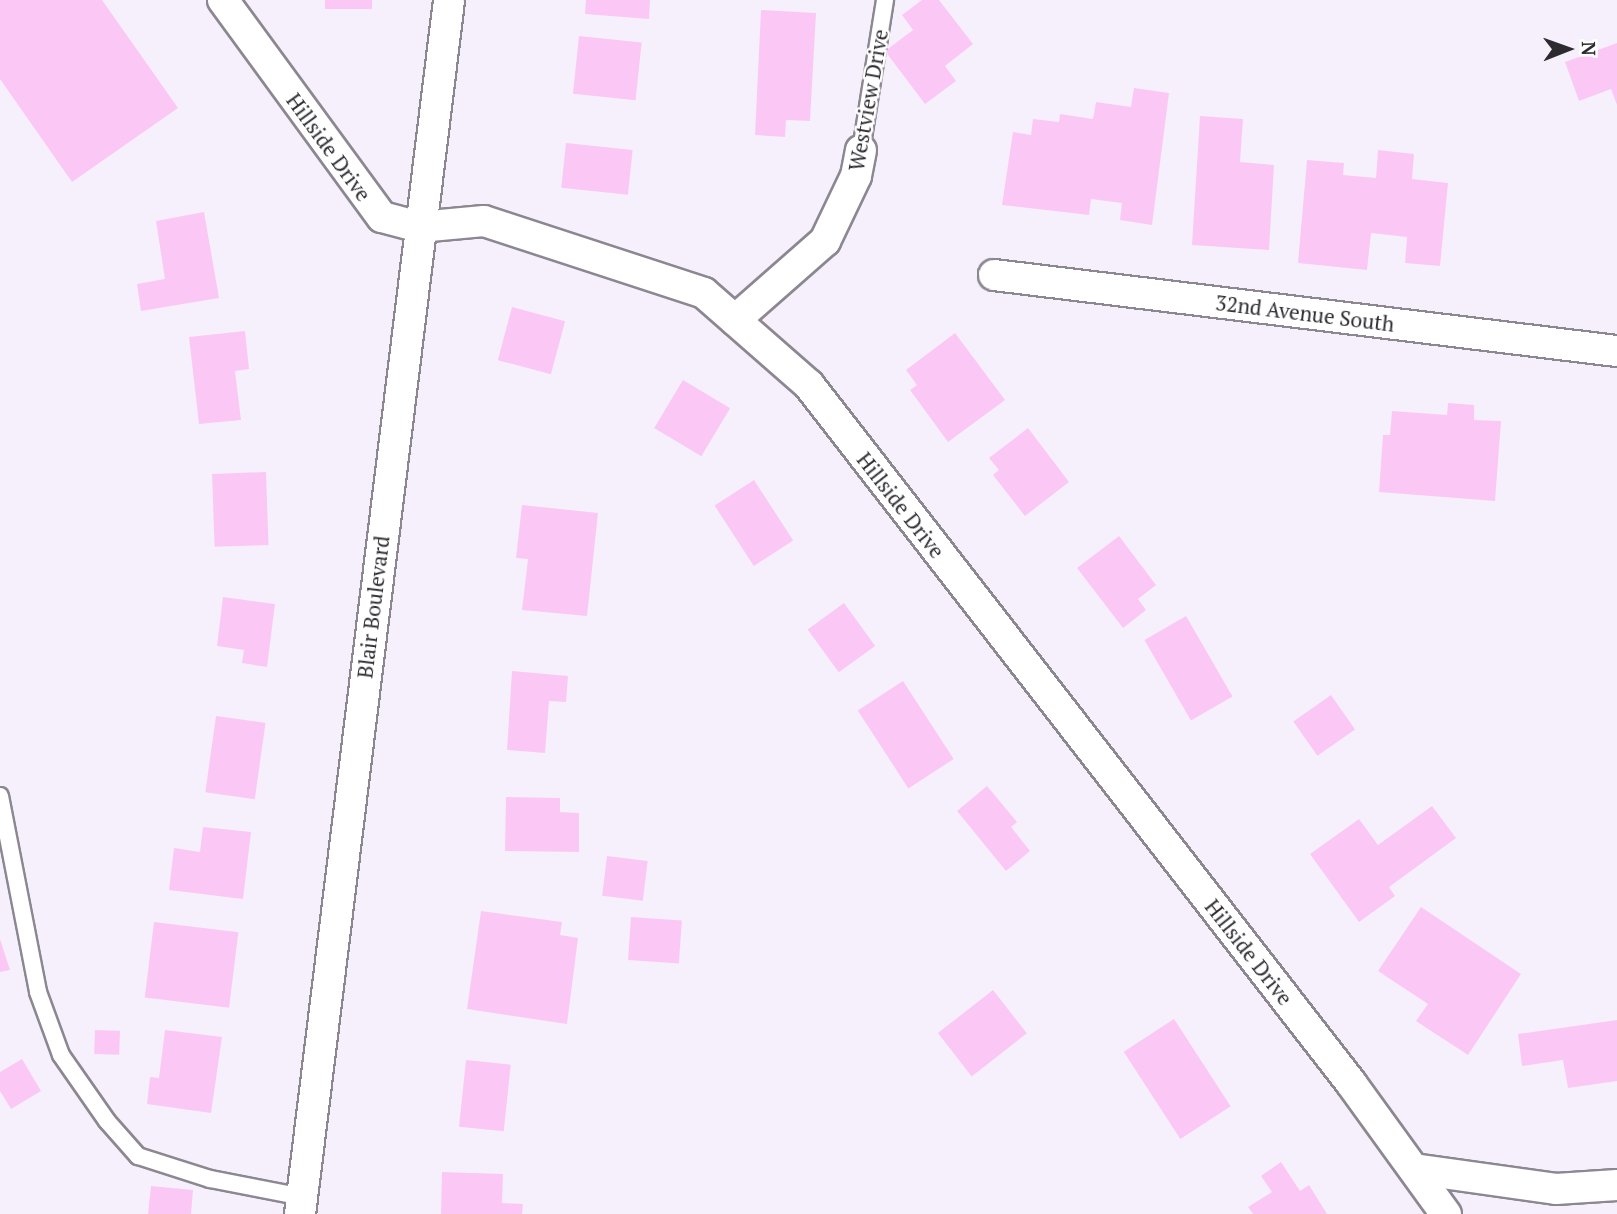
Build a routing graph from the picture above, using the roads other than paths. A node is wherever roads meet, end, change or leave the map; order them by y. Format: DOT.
graph roads {
  1 [pos="223,0"];
  2 [pos="449,0"];
  3 [pos="885,0"];
  4 [pos="861,150"];
  5 [pos="419,228"];
  6 [pos="994,275"];
  7 [pos="735,320"];
  8 [pos="1617,351"];
  9 [pos="0,796"];
  10 [pos="1414,1169"];
  11 [pos="1617,1185"];
  12 [pos="302,1206"];
  13 [pos="1446,1214"];
  1 -- 5 [label="street, Hillside Drive"];
  2 -- 5 [label="street, Blair Boulevard"];
  3 -- 4 [label="lane, Westview Drive"];
  4 -- 7 [label="street, Westview Drive"];
  5 -- 7 [label="street, Hillside Drive"];
  5 -- 12 [label="street, Blair Boulevard"];
  6 -- 8 [label="street, 32nd Avenue South"];
  7 -- 10 [label="street, Hillside Drive"];
  9 -- 12 [label="lane"];
  10 -- 11 [label="street"];
  10 -- 13 [label="street, Hillside Drive"];
}
